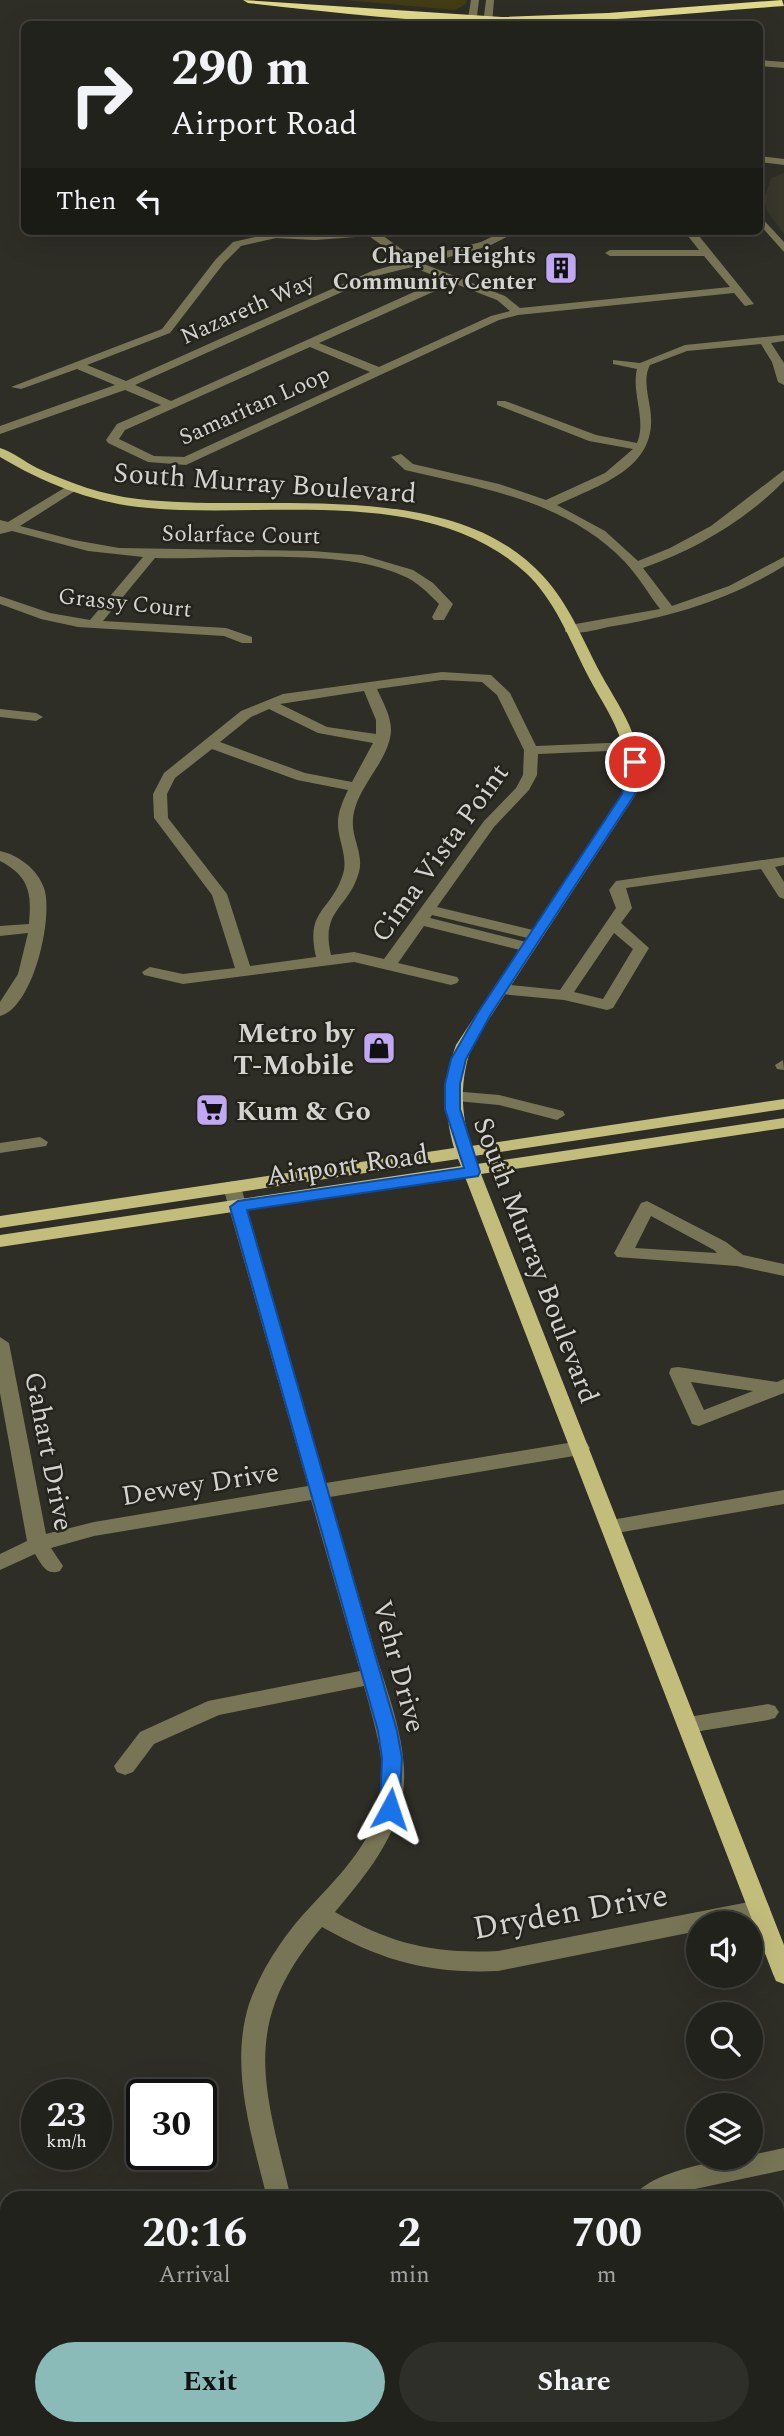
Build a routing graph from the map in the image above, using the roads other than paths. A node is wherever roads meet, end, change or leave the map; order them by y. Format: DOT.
graph roads {
  1 [pos="248,0"];
  2 [pos="322,0"];
  3 [pos="475,0"];
  4 [pos="490,0"];
  5 [pos="733,0"];
  6 [pos="784,3"];
  7 [pos="472,19"];
  8 [pos="488,19"];
  9 [pos="763,65"];
  10 [pos="784,67"];
  11 [pos="784,162"];
  12 [pos="764,164"];
  13 [pos="784,168"];
  14 [pos="763,223"];
  15 [pos="276,235"];
  16 [pos="276,235"];
  17 [pos="337,235"];
  18 [pos="375,235"];
  19 [pos="504,235"];
  20 [pos="692,235"];
  21 [pos="783,246"];
  22 [pos="610,253"];
  23 [pos="707,253"];
  24 [pos="413,263"];
  25 [pos="450,280"];
  26 [pos="736,290"];
  27 [pos="749,304"];
  28 [pos="518,312"];
  29 [pos="784,338"];
  30 [pos="764,340"];
  31 [pos="310,342"];
  32 [pos="617,362"];
  33 [pos="78,365"];
  34 [pos="642,367"];
  35 [pos="378,371"];
  36 [pos="784,382"];
  37 [pos="127,385"];
  38 [pos="17,387"];
  39 [pos="501,403"];
  40 [pos="171,405"];
  41 [pos="0,430"];
  42 [pos="641,447"];
  43 [pos="0,452"];
  44 [pos="397,457"];
  45 [pos="784,474"];
  46 [pos="71,488"];
  47 [pos="546,505"];
  48 [pos="3,528"];
  49 [pos="151,554"];
  50 [pos="784,561"];
  51 [pos="636,566"];
  52 [pos="0,600"];
  53 [pos="670,612"];
  54 [pos="439,617"];
  55 [pos="93,625"];
  56 [pos="570,629"];
  57 [pos="247,640"];
  58 [pos="369,685"];
  59 [pos="269,703"];
  60 [pos="0,713"];
  61 [pos="36,717"];
  62 [pos="382,739"];
  63 [pos="209,743"];
  64 [pos="632,746"];
  65 [pos="531,750"];
  66 [pos="357,787"];
  67 [pos="0,855"];
  68 [pos="784,861"];
  69 [pos="765,863"];
  70 [pos="780,879"];
  71 [pos="784,894"];
  72 [pos="424,915"];
  73 [pos="613,924"];
  74 [pos="36,928"];
  75 [pos="0,931"];
  76 [pos="532,941"];
  77 [pos="325,961"];
  78 [pos="388,965"];
  79 [pos="244,971"];
  80 [pos="150,972"];
  81 [pos="451,980"];
  82 [pos="501,989"];
  83 [pos="565,995"];
  84 [pos="0,1011"];
  85 [pos="452,1096"];
  86 [pos="784,1104"];
  87 [pos="557,1115"];
  88 [pos="784,1123"];
  89 [pos="40,1142"];
  90 [pos="0,1147"];
  91 [pos="464,1152"];
  92 [pos="473,1172"];
  93 [pos="235,1197"];
  94 [pos="0,1222"];
  95 [pos="0,1241"];
  96 [pos="737,1260"];
  97 [pos="784,1270"];
  98 [pos="0,1343"];
  99 [pos="580,1448"];
  100 [pos="319,1492"];
  101 [pos="784,1497"];
  102 [pos="611,1527"];
  103 [pos="38,1544"];
  104 [pos="0,1563"];
  105 [pos="53,1566"];
  106 [pos="371,1677"];
  107 [pos="768,1712"];
  108 [pos="688,1725"];
  109 [pos="125,1766"];
  110 [pos="758,1909"];
  111 [pos="318,1913"];
  112 [pos="784,1975"];
  113 [pos="784,2159"];
  114 [pos="277,2191"];
  115 [pos="660,2191"];
  1 -- 7 [label="highway"];
  2 -- 7 [label="highway"];
  3 -- 7 [label="street"];
  4 -- 8 [label="street"];
  5 -- 8 [label="highway"];
  6 -- 8 [label="highway"];
  7 -- 8 [label="highway"];
  9 -- 10 [label="street"];
  11 -- 12 [label="street"];
  12 -- 13 [label="street"];
  14 -- 21 [label="street"];
  15 -- 17 [label="street"];
  16 -- 33 [label="street"];
  18 -- 24 [label="street"];
  19 -- 24 [label="street, Nazareth Way"];
  20 -- 23 [label="street"];
  22 -- 23 [label="street"];
  23 -- 26 [label="street"];
  24 -- 25 [label="street"];
  24 -- 37 [label="street, Nazareth Way"];
  25 -- 28 [label="street"];
  25 -- 31 [label="street, Samaritan Loop"];
  26 -- 27 [label="street"];
  26 -- 28 [label="street, Samaritan Loop"];
  28 -- 35 [label="street, Samaritan Loop"];
  29 -- 30 [label="street"];
  30 -- 34 [label="street"];
  30 -- 36 [label="street"];
  31 -- 35 [label="street"];
  31 -- 40 [label="street, Samaritan Loop"];
  32 -- 34 [label="street"];
  33 -- 37 [label="street"];
  33 -- 38 [label="street"];
  34 -- 42 [label="street"];
  35 -- 40 [label="street, Samaritan Loop"];
  37 -- 40 [label="street"];
  37 -- 41 [label="street, Nazareth Way"];
  39 -- 42 [label="street"];
  42 -- 47 [label="street"];
  43 -- 46 [label="main road, South Murray Boulevard"];
  44 -- 47 [label="street"];
  45 -- 51 [label="street"];
  46 -- 48 [label="street"];
  46 -- 56 [label="main road, South Murray Boulevard"];
  47 -- 51 [label="street"];
  48 -- 49 [label="street, Solarface Court"];
  49 -- 54 [label="street, Solarface Court"];
  49 -- 55 [label="street"];
  50 -- 53 [label="street"];
  51 -- 53 [label="street"];
  52 -- 55 [label="street, Grassy Court"];
  53 -- 56 [label="street"];
  55 -- 57 [label="street, Grassy Court"];
  56 -- 64 [label="main road, South Murray Boulevard"];
  58 -- 59 [label="street, Cima Vista Point"];
  58 -- 62 [label="street"];
  58 -- 65 [label="street, Cima Vista Point"];
  59 -- 62 [label="street"];
  59 -- 63 [label="street, Cima Vista Point"];
  60 -- 61 [label="street"];
  62 -- 66 [label="street"];
  63 -- 66 [label="street"];
  63 -- 79 [label="street, Cima Vista Point"];
  64 -- 65 [label="street"];
  64 -- 76 [label="main road, South Murray Boulevard"];
  65 -- 72 [label="street, Cima Vista Point"];
  66 -- 77 [label="street"];
  67 -- 74 [label="street"];
  68 -- 69 [label="street"];
  69 -- 70 [label="street"];
  69 -- 73 [label="street"];
  70 -- 71 [label="street"];
  72 -- 76 [label="street"];
  72 -- 78 [label="street, Cima Vista Point"];
  73 -- 83 [label="street"];
  73 -- 83 [label="street"];
  74 -- 75 [label="street"];
  74 -- 84 [label="street"];
  76 -- 82 [label="main road, South Murray Boulevard"];
  77 -- 78 [label="street"];
  77 -- 79 [label="street"];
  78 -- 81 [label="street"];
  79 -- 80 [label="street"];
  82 -- 83 [label="street"];
  82 -- 85 [label="main road, South Murray Boulevard"];
  85 -- 87 [label="street"];
  85 -- 91 [label="main road, South Murray Boulevard"];
  86 -- 91 [label="main road, Airport Road"];
  88 -- 92 [label="main road, Airport Road"];
  89 -- 90 [label="street"];
  91 -- 92 [label="main road, South Murray Boulevard"];
  91 -- 93 [label="main road, Airport Road"];
  92 -- 93 [label="main road, Airport Road"];
  92 -- 99 [label="main road, South Murray Boulevard"];
  93 -- 94 [label="main road, Airport Road"];
  93 -- 95 [label="main road, Airport Road"];
  93 -- 100 [label="street, Vehr Drive"];
  96 -- 96 [label="street"];
  96 -- 97 [label="street"];
  98 -- 103 [label="street, Gahart Drive"];
  99 -- 100 [label="street, Dewey Drive"];
  99 -- 102 [label="main road, South Murray Boulevard"];
  100 -- 103 [label="street, Dewey Drive"];
  100 -- 106 [label="street, Vehr Drive"];
  101 -- 102 [label="street"];
  102 -- 108 [label="main road, South Murray Boulevard"];
  103 -- 104 [label="street, Dewey Drive"];
  103 -- 105 [label="street, Gahart Drive"];
  106 -- 109 [label="street"];
  106 -- 111 [label="street, Vehr Drive"];
  107 -- 108 [label="street"];
  108 -- 110 [label="main road, South Murray Boulevard"];
  110 -- 111 [label="street, Dryden Drive"];
  110 -- 112 [label="main road, South Murray Boulevard"];
  111 -- 114 [label="street, Vehr Drive"];
  113 -- 115 [label="street"];
}
